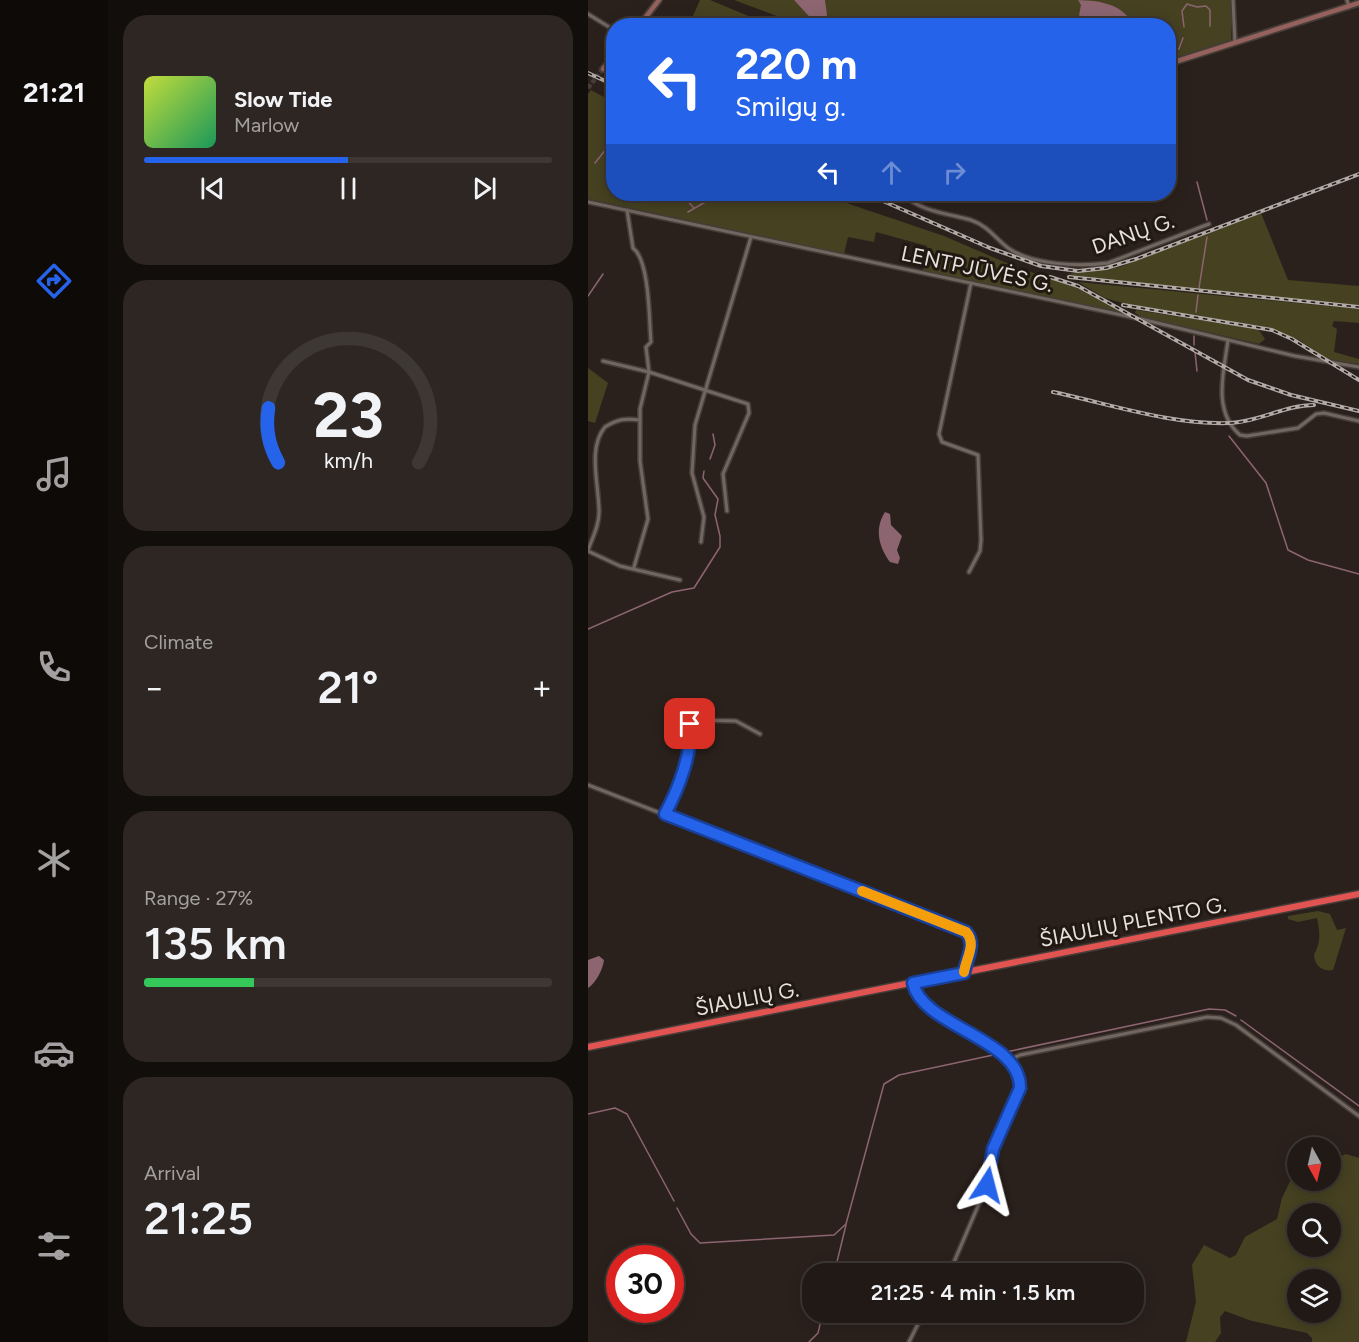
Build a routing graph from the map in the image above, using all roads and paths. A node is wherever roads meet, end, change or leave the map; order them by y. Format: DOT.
graph roads {
  1 [pos="659,0"];
  2 [pos="1233,0"];
  3 [pos="1347,0"];
  4 [pos="1359,3"];
  5 [pos="1349,7"];
  6 [pos="588,14"];
  7 [pos="645,18"];
  8 [pos="606,25"];
  9 [pos="1235,43"];
  10 [pos="1176,61"];
  11 [pos="606,65"];
  12 [pos="603,69"];
  13 [pos="917,201"];
  14 [pos="588,202"];
  15 [pos="627,210"];
  16 [pos="1209,224"];
  17 [pos="751,237"];
  18 [pos="971,283"];
  19 [pos="1228,340"];
  20 [pos="603,361"];
  21 [pos="1359,367"];
  22 [pos="649,372"];
  23 [pos="706,389"];
  24 [pos="640,420"];
  25 [pos="1359,421"];
  26 [pos="591,444"];
  27 [pos="590,465"];
  28 [pos="727,511"];
  29 [pos="700,542"];
  30 [pos="588,551"];
  31 [pos="634,567"];
  32 [pos="969,572"];
  33 [pos="680,580"];
  34 [pos="760,734"];
  35 [pos="588,785"];
  36 [pos="665,814"];
  37 [pos="1359,894"];
  38 [pos="964,973"];
  39 [pos="913,983"];
  40 [pos="588,1047"];
  41 [pos="1007,1061"];
  42 [pos="1359,1116"];
  43 [pos="953,1263"];
  44 [pos="918,1323"];
  45 [pos="909,1342"];
  1 -- 7 [label="main road"];
  2 -- 9 [label="street"];
  3 -- 5 [label="street"];
  4 -- 5 [label="main road"];
  5 -- 9 [label="main road"];
  6 -- 8 [label="street"];
  9 -- 10 [label="main road"];
  11 -- 12 [label="main road"];
  13 -- 16 [label="street, DANŲ G."];
  14 -- 15 [label="street, LENTPJŪVĖS G."];
  15 -- 17 [label="street, LENTPJŪVĖS G."];
  15 -- 22 [label="street"];
  17 -- 18 [label="street, LENTPJŪVĖS G."];
  17 -- 23 [label="street"];
  18 -- 19 [label="street, LENTPJŪVĖS G."];
  18 -- 32 [label="street"];
  19 -- 21 [label="street, LENTPJŪVĖS G."];
  19 -- 25 [label="street"];
  20 -- 22 [label="street"];
  22 -- 23 [label="street"];
  22 -- 24 [label="street"];
  23 -- 28 [label="street"];
  23 -- 29 [label="street"];
  24 -- 26 [label="street"];
  24 -- 31 [label="street"];
  27 -- 30 [label="street"];
  30 -- 31 [label="street"];
  31 -- 33 [label="street"];
  34 -- 36 [label="street"];
  35 -- 36 [label="street"];
  36 -- 38 [label="street"];
  37 -- 38 [label="highway, ŠIAULIŲ PLENTO G."];
  38 -- 39 [label="highway, ŠIAULIŲ PLENTO G."];
  39 -- 40 [label="highway, ŠIAULIŲ G."];
  39 -- 41 [label="street"];
  41 -- 42 [label="street"];
  41 -- 43 [label="street"];
  44 -- 45 [label="street"];
}
